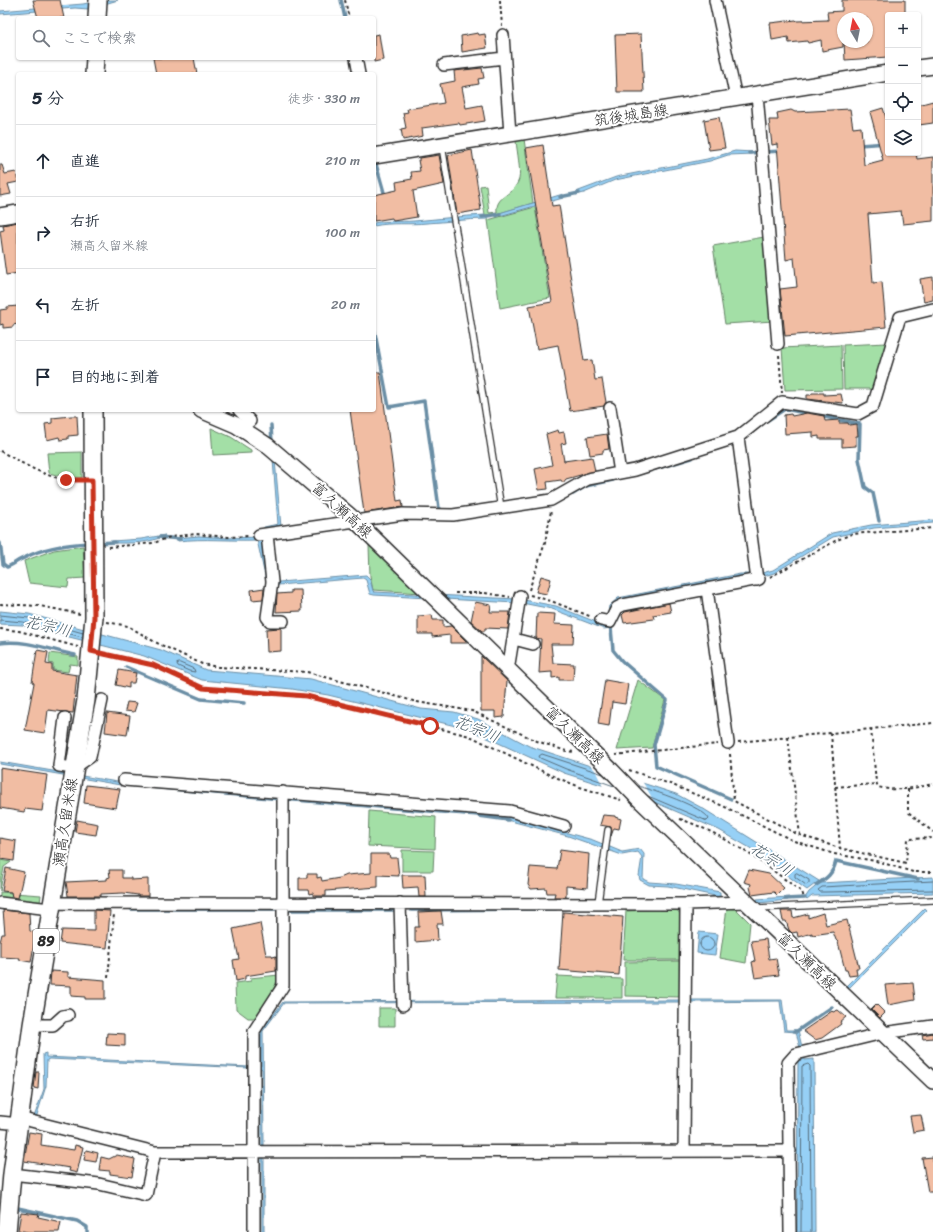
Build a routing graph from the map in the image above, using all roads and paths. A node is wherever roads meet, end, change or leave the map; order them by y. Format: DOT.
graph roads {
  1 [pos="98,0"];
  2 [pos="345,0"];
  3 [pos="500,0"];
  4 [pos="715,0"];
  5 [pos="97,16"];
  6 [pos="349,16"];
  7 [pos="503,35"];
  8 [pos="504,58"];
  9 [pos="95,60"];
  10 [pos="356,60"];
  11 [pos="444,66"];
  12 [pos="933,66"];
  13 [pos="921,68"];
  14 [pos="94,72"];
  15 [pos="359,72"];
  16 [pos="885,73"];
  17 [pos="757,94"];
  18 [pos="736,98"];
  19 [pos="510,134"];
  20 [pos="442,145"];
  21 [pos="376,154"];
  22 [pos="16,213"];
  23 [pos="0,216"];
  24 [pos="933,309"];
  25 [pos="778,344"];
  26 [pos="782,402"];
  27 [pos="610,408"];
  28 [pos="94,412"];
  29 [pos="210,412"];
  30 [pos="241,412"];
  31 [pos="250,421"];
  32 [pos="738,437"];
  33 [pos="0,451"];
  34 [pos="620,473"];
  35 [pos="92,480"];
  36 [pos="551,500"];
  37 [pos="502,508"];
  38 [pos="357,522"];
  39 [pos="933,528"];
  40 [pos="263,535"];
  41 [pos="94,547"];
  42 [pos="758,580"];
  43 [pos="707,589"];
  44 [pos="523,596"];
  45 [pos="0,604"];
  46 [pos="601,620"];
  47 [pos="94,621"];
  48 [pos="283,621"];
  49 [pos="0,629"];
  50 [pos="514,640"];
  51 [pos="533,644"];
  52 [pos="91,649"];
  53 [pos="508,670"];
  54 [pos="102,700"];
  55 [pos="65,718"];
  56 [pos="933,723"];
  57 [pos="871,729"];
  58 [pos="831,733"];
  59 [pos="788,737"];
  60 [pos="729,743"];
  61 [pos="594,753"];
  62 [pos="74,768"];
  63 [pos="617,768"];
  64 [pos="124,780"];
  65 [pos="876,784"];
  66 [pos="933,784"];
  67 [pos="835,787"];
  68 [pos="908,789"];
  69 [pos="283,792"];
  70 [pos="633,801"];
  71 [pos="676,818"];
  72 [pos="564,826"];
  73 [pos="608,830"];
  74 [pos="933,832"];
  75 [pos="800,835"];
  76 [pos="933,838"];
  77 [pos="840,848"];
  78 [pos="933,872"];
  79 [pos="933,900"];
  80 [pos="115,902"];
  81 [pos="0,903"];
  82 [pos="284,903"];
  83 [pos="598,903"];
  84 [pos="400,904"];
  85 [pos="686,904"];
  86 [pos="805,904"];
  87 [pos="749,905"];
  88 [pos="51,906"];
  89 [pos="108,978"];
  90 [pos="403,1005"];
  91 [pos="68,1015"];
  92 [pos="32,1025"];
  93 [pos="933,1026"];
  94 [pos="883,1033"];
  95 [pos="933,1082"];
  96 [pos="19,1121"];
  97 [pos="0,1122"];
  98 [pos="684,1150"];
  99 [pos="790,1151"];
  100 [pos="155,1152"];
  101 [pos="253,1152"];
  102 [pos="12,1174"];
  103 [pos="7,1232"];
  104 [pos="254,1232"];
  105 [pos="790,1232"];
  1 -- 5 [label="main road"];
  2 -- 6 [label="path"];
  3 -- 7 [label="path"];
  4 -- 18 [label="street"];
  7 -- 8 [label="street"];
  8 -- 11 [label="street"];
  8 -- 19 [label="street"];
  9 -- 14 [label="main road"];
  10 -- 15 [label="street"];
  12 -- 13 [label="main road"];
  16 -- 17 [label="main road, 筑後城島線"];
  17 -- 18 [label="main road, 筑後城島線"];
  17 -- 25 [label="street"];
  18 -- 19 [label="main road, 筑後城島線"];
  19 -- 20 [label="main road, 筑後城島線"];
  20 -- 21 [label="main road, 筑後城島線"];
  20 -- 37 [label="lane"];
  22 -- 23 [label="main road"];
  24 -- 26 [label="street"];
  25 -- 26 [label="path"];
  26 -- 32 [label="street"];
  27 -- 34 [label="street"];
  28 -- 35 [label="main road, 瀬高久留米線 / 89"];
  29 -- 38 [label="main road, 富久瀬高線"];
  30 -- 31 [label="street"];
  32 -- 34 [label="street"];
  32 -- 42 [label="street"];
  33 -- 35 [label="path"];
  34 -- 36 [label="street"];
  35 -- 41 [label="main road, 瀬高久留米線 / 89"];
  36 -- 37 [label="street"];
  36 -- 44 [label="path"];
  37 -- 38 [label="street"];
  38 -- 40 [label="street"];
  38 -- 53 [label="main road, 富久瀬高線"];
  39 -- 42 [label="path"];
  40 -- 41 [label="path"];
  40 -- 48 [label="street"];
  41 -- 47 [label="main road, 瀬高久留米線 / 89"];
  42 -- 43 [label="street"];
  43 -- 46 [label="street"];
  43 -- 60 [label="street"];
  44 -- 50 [label="street"];
  45 -- 47 [label="path"];
  47 -- 52 [label="main road, 瀬高久留米線 / 89"];
  47 -- 61 [label="path"];
  49 -- 52 [label="path"];
  50 -- 51 [label="street"];
  50 -- 53 [label="street"];
  52 -- 62 [label="main road, 瀬高久留米線 / 89"];
  52 -- 70 [label="path"];
  53 -- 61 [label="main road, 富久瀬高線"];
  54 -- 62 [label="street"];
  55 -- 62 [label="street"];
  56 -- 57 [label="path"];
  57 -- 58 [label="path"];
  57 -- 65 [label="path"];
  58 -- 59 [label="path"];
  58 -- 67 [label="path"];
  59 -- 60 [label="path"];
  59 -- 75 [label="path"];
  60 -- 61 [label="path"];
  60 -- 75 [label="path"];
  61 -- 63 [label="main road, 富久瀬高線"];
  62 -- 88 [label="main road, 瀬高久留米線 / 89"];
  63 -- 70 [label="main road, 富久瀬高線"];
  63 -- 78 [label="path"];
  64 -- 69 [label="street"];
  65 -- 67 [label="path"];
  65 -- 68 [label="path"];
  66 -- 68 [label="path"];
  67 -- 77 [label="path"];
  68 -- 74 [label="path"];
  69 -- 72 [label="street"];
  69 -- 82 [label="street"];
  70 -- 87 [label="main road, 富久瀬高線"];
  71 -- 86 [label="path"];
  73 -- 83 [label="lane"];
  75 -- 77 [label="path"];
  76 -- 77 [label="path"];
  79 -- 86 [label="lane"];
  80 -- 82 [label="street"];
  80 -- 88 [label="street"];
  80 -- 89 [label="path"];
  81 -- 88 [label="street"];
  82 -- 84 [label="street"];
  82 -- 101 [label="street"];
  83 -- 84 [label="street"];
  83 -- 85 [label="street"];
  84 -- 90 [label="street"];
  85 -- 87 [label="street"];
  85 -- 98 [label="street"];
  86 -- 87 [label="lane"];
  87 -- 94 [label="main road, 富久瀬高線"];
  88 -- 92 [label="main road, 瀬高久留米線 / 89"];
  91 -- 92 [label="street"];
  92 -- 96 [label="main road, 瀬高久留米線 / 89"];
  93 -- 94 [label="street"];
  94 -- 95 [label="main road, 富久瀬高線"];
  94 -- 99 [label="street"];
  96 -- 97 [label="street"];
  96 -- 100 [label="street"];
  96 -- 102 [label="main road, 瀬高久留米線 / 89"];
  98 -- 99 [label="street"];
  98 -- 101 [label="street"];
  99 -- 105 [label="street"];
  100 -- 101 [label="street"];
  100 -- 102 [label="street"];
  101 -- 104 [label="street"];
  102 -- 103 [label="main road, 瀬高久留米線 / 89"];
}
